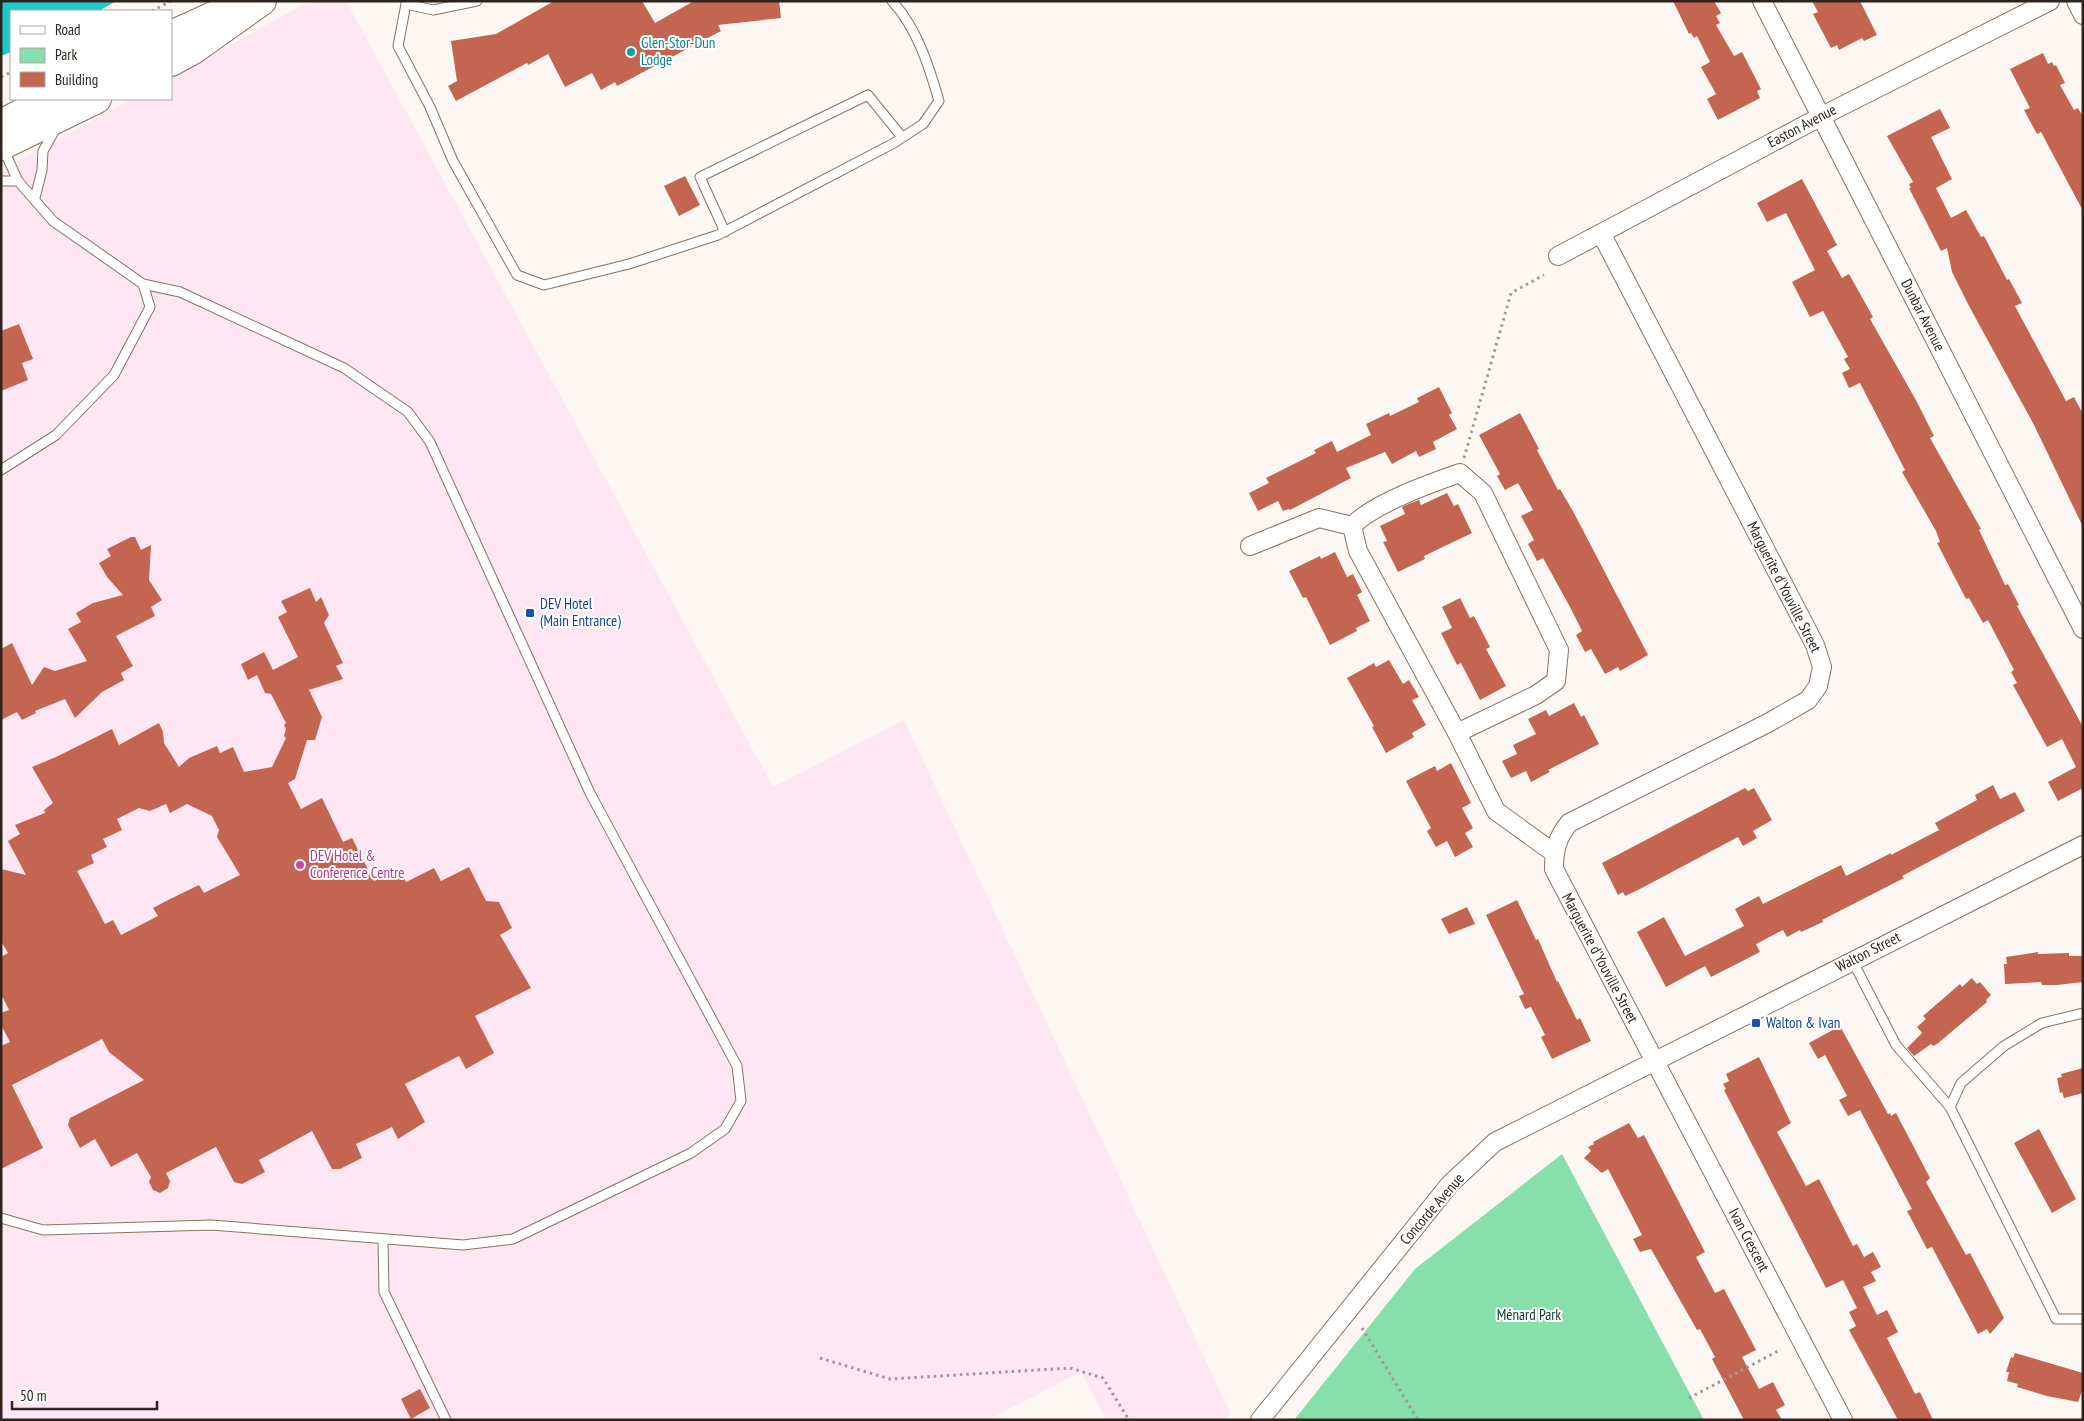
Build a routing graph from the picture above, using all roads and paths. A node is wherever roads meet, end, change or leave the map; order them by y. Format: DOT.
graph roads {
  1 [pos="171,1"];
  2 [pos="245,1"];
  3 [pos="262,1"];
  4 [pos="477,1"];
  5 [pos="892,1"];
  6 [pos="1762,1"];
  7 [pos="2050,1"];
  8 [pos="2076,1"];
  9 [pos="406,3"];
  10 [pos="154,10"];
  11 [pos="2083,15"];
  12 [pos="172,35"];
  13 [pos="172,61"];
  14 [pos="91,100"];
  15 [pos="56,106"];
  16 [pos="1822,116"];
  17 [pos="1,124"];
  18 [pos="902,137"];
  19 [pos="1,146"];
  20 [pos="1,181"];
  21 [pos="18,181"];
  22 [pos="35,198"];
  23 [pos="724,232"];
  24 [pos="1601,233"];
  25 [pos="1558,256"];
  26 [pos="1544,275"];
  27 [pos="142,284"];
  28 [pos="1,470"];
  29 [pos="1460,473"];
  30 [pos="1352,526"];
  31 [pos="1250,546"];
  32 [pos="2083,629"];
  33 [pos="1457,733"];
  34 [pos="2083,845"];
  35 [pos="1554,853"];
  36 [pos="1852,960"];
  37 [pos="2083,1013"];
  38 [pos="1655,1060"];
  39 [pos="1950,1107"];
  40 [pos="1,1218"];
  41 [pos="383,1239"];
  42 [pos="2083,1318"];
  43 [pos="1362,1328"];
  44 [pos="1780,1350"];
  45 [pos="820,1358"];
  46 [pos="1689,1398"];
  47 [pos="446,1420"];
  48 [pos="1129,1420"];
  49 [pos="1260,1420"];
  50 [pos="1418,1420"];
  51 [pos="1842,1420"];
  1 -- 10 [label="path"];
  2 -- 12 [label="main road"];
  3 -- 13 [label="main road"];
  4 -- 9 [label="lane"];
  5 -- 18 [label="lane"];
  6 -- 16 [label="street, Dunbar Avenue"];
  7 -- 16 [label="street, Easton Avenue"];
  8 -- 11 [label="street"];
  9 -- 23 [label="lane"];
  14 -- 15 [label="main road"];
  15 -- 17 [label="main road"];
  15 -- 19 [label="main road"];
  15 -- 22 [label="lane"];
  16 -- 24 [label="street, Easton Avenue"];
  16 -- 32 [label="street, Dunbar Avenue"];
  18 -- 23 [label="lane"];
  18 -- 23 [label="lane"];
  19 -- 21 [label="lane"];
  20 -- 21 [label="lane"];
  21 -- 22 [label="lane"];
  22 -- 27 [label="lane"];
  24 -- 25 [label="street, Easton Avenue"];
  24 -- 35 [label="street, Marguerite d'Youville Street"];
  26 -- 29 [label="path"];
  27 -- 28 [label="lane"];
  27 -- 41 [label="lane"];
  29 -- 30 [label="street"];
  29 -- 33 [label="street"];
  30 -- 31 [label="street"];
  30 -- 33 [label="street"];
  33 -- 35 [label="street"];
  34 -- 36 [label="street, Walton Street"];
  35 -- 38 [label="street, Marguerite d'Youville Street"];
  36 -- 38 [label="street, Walton Street"];
  36 -- 39 [label="lane"];
  37 -- 39 [label="lane"];
  38 -- 49 [label="street, Concorde Avenue"];
  38 -- 51 [label="street, Ivan Crescent"];
  39 -- 42 [label="lane"];
  40 -- 41 [label="lane"];
  41 -- 47 [label="lane"];
  43 -- 50 [label="path"];
  44 -- 46 [label="path"];
  45 -- 48 [label="path"];
}
